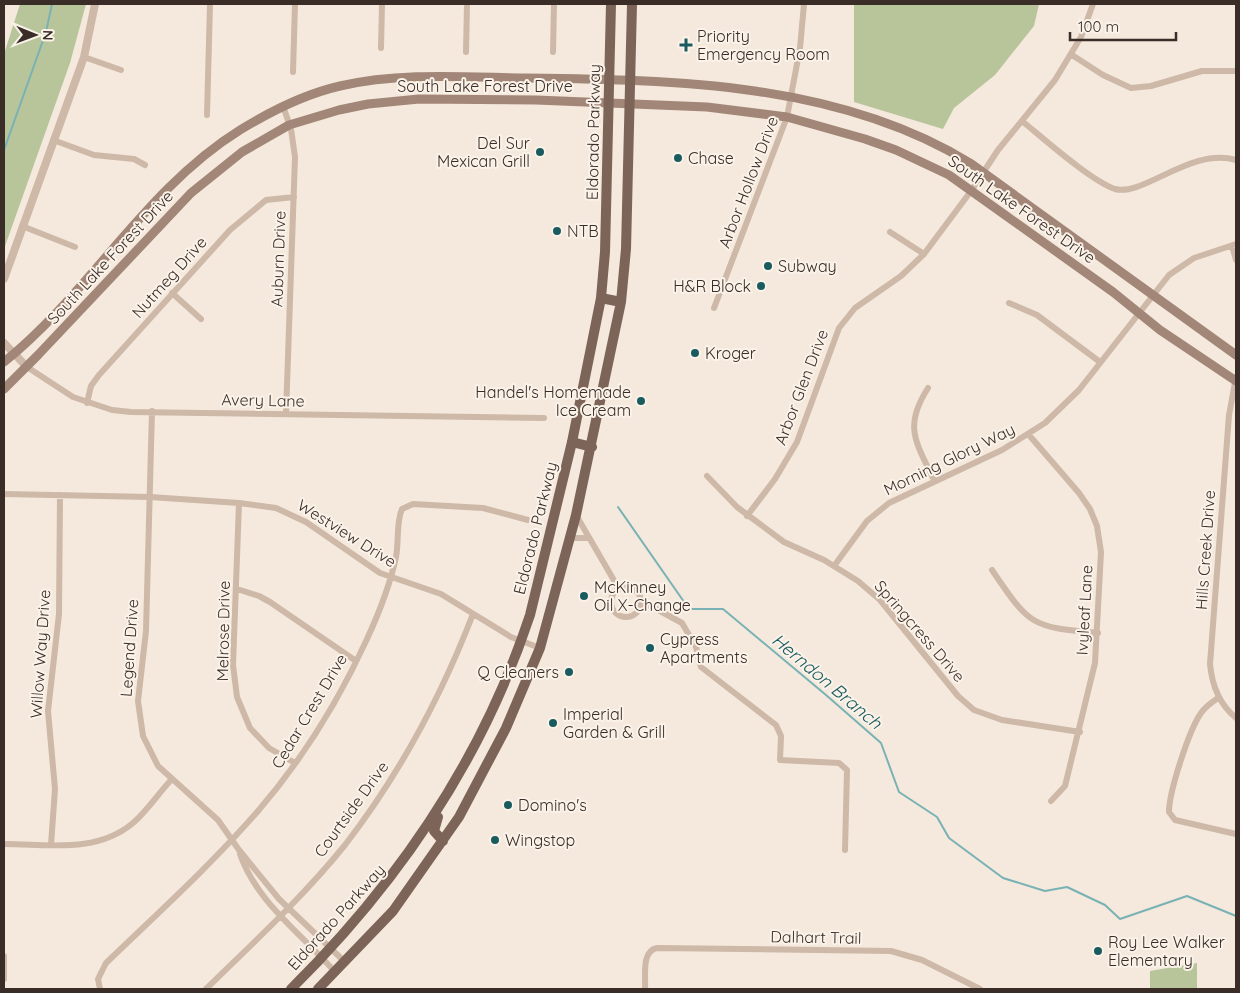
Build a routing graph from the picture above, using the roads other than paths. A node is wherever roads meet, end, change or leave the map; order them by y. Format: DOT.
graph roads {
  1 [pos="96,4"];
  2 [pos="210,4"];
  3 [pos="295,4"];
  4 [pos="382,4"];
  5 [pos="467,4"];
  6 [pos="554,4"];
  7 [pos="611,4"];
  8 [pos="632,4"];
  9 [pos="804,4"];
  10 [pos="1094,4"];
  11 [pos="381,48"];
  12 [pos="466,52"];
  13 [pos="553,52"];
  14 [pos="1072,55"];
  15 [pos="84,57"];
  16 [pos="121,70"];
  17 [pos="1236,71"];
  18 [pos="293,72"];
  19 [pos="608,80"];
  20 [pos="629,82"];
  21 [pos="791,97"];
  22 [pos="608,102"];
  23 [pos="628,103"];
  24 [pos="283,106"];
  25 [pos="207,115"];
  26 [pos="787,117"];
  27 [pos="1022,121"];
  28 [pos="289,125"];
  29 [pos="53,140"];
  30 [pos="1236,160"];
  31 [pos="145,165"];
  32 [pos="983,173"];
  33 [pos="971,190"];
  34 [pos="294,197"];
  35 [pos="22,226"];
  36 [pos="890,232"];
  37 [pos="1234,245"];
  38 [pos="75,247"];
  39 [pos="924,254"];
  40 [pos="1236,260"];
  41 [pos="4,279"];
  42 [pos="172,293"];
  43 [pos="1152,294"];
  44 [pos="601,298"];
  45 [pos="621,302"];
  46 [pos="1009,303"];
  47 [pos="714,308"];
  48 [pos="1138,313"];
  49 [pos="201,319"];
  50 [pos="4,344"];
  51 [pos="13,355"];
  52 [pos="1236,355"];
  53 [pos="4,362"];
  54 [pos="1100,362"];
  55 [pos="27,367"];
  56 [pos="1236,379"];
  57 [pos="6,387"];
  58 [pos="928,388"];
  59 [pos="87,403"];
  60 [pos="152,411"];
  61 [pos="286,414"];
  62 [pos="544,418"];
  63 [pos="1029,435"];
  64 [pos="572,442"];
  65 [pos="592,447"];
  66 [pos="707,476"];
  67 [pos="934,480"];
  68 [pos="4,494"];
  69 [pos="60,495"];
  70 [pos="150,497"];
  71 [pos="239,503"];
  72 [pos="576,515"];
  73 [pos="747,516"];
  74 [pos="528,520"];
  75 [pos="570,538"];
  76 [pos="588,538"];
  77 [pos="834,566"];
  78 [pos="992,570"];
  79 [pos="391,577"];
  80 [pos="237,589"];
  81 [pos="619,589"];
  82 [pos="641,605"];
  83 [pos="473,614"];
  84 [pos="1098,633"];
  85 [pos="521,641"];
  86 [pos="540,648"];
  87 [pos="356,661"];
  88 [pos="1218,698"];
  89 [pos="1236,718"];
  90 [pos="1080,732"];
  91 [pos="295,764"];
  92 [pos="170,780"];
  93 [pos="453,785"];
  94 [pos="1052,801"];
  95 [pos="1236,834"];
  96 [pos="231,840"];
  97 [pos="443,841"];
  98 [pos="4,844"];
  99 [pos="51,845"];
  100 [pos="239,850"];
  101 [pos="845,850"];
  102 [pos="289,908"];
  103 [pos="280,917"];
  104 [pos="331,946"];
  105 [pos="4,956"];
  106 [pos="322,957"];
  107 [pos="345,962"];
  108 [pos="335,972"];
  109 [pos="4,980"];
  110 [pos="976,988"];
  111 [pos="100,989"];
  112 [pos="206,989"];
  113 [pos="292,989"];
  114 [pos="318,989"];
  115 [pos="645,989"];
  1 -- 15 [label="street"];
  2 -- 25 [label="street"];
  3 -- 18 [label="street"];
  4 -- 11 [label="street"];
  5 -- 12 [label="street"];
  6 -- 13 [label="street"];
  7 -- 19 [label="main road, Eldorado Parkway"];
  8 -- 20 [label="main road"];
  9 -- 21 [label="street, Arbor Hollow Drive"];
  10 -- 14 [label="street, Arbor Glen Drive"];
  14 -- 17 [label="street"];
  14 -- 27 [label="street, Arbor Glen Drive"];
  15 -- 16 [label="street"];
  15 -- 29 [label="street"];
  19 -- 20 [label="main road, South Lake Forest Drive"];
  19 -- 22 [label="main road, Eldorado Parkway"];
  19 -- 24 [label="main road, South Lake Forest Drive"];
  20 -- 21 [label="main road, South Lake Forest Drive"];
  20 -- 23 [label="main road"];
  21 -- 26 [label="street, Arbor Hollow Drive"];
  21 -- 32 [label="main road, South Lake Forest Drive"];
  22 -- 23 [label="main road, South Lake Forest Drive"];
  22 -- 28 [label="main road, South Lake Forest Drive"];
  22 -- 44 [label="main road, Eldorado Parkway"];
  23 -- 26 [label="main road, South Lake Forest Drive"];
  23 -- 45 [label="main road"];
  24 -- 28 [label="street, Auburn Drive"];
  24 -- 51 [label="main road, South Lake Forest Drive"];
  26 -- 33 [label="main road, South Lake Forest Drive"];
  26 -- 47 [label="street, Arbor Hollow Drive"];
  27 -- 30 [label="street"];
  27 -- 32 [label="street, Arbor Glen Drive"];
  28 -- 34 [label="street, Auburn Drive"];
  28 -- 55 [label="main road, South Lake Forest Drive"];
  29 -- 31 [label="street"];
  29 -- 35 [label="street"];
  32 -- 33 [label="street, Arbor Glen Drive"];
  32 -- 43 [label="main road, South Lake Forest Drive"];
  33 -- 39 [label="street, Arbor Glen Drive"];
  33 -- 48 [label="main road, South Lake Forest Drive"];
  34 -- 42 [label="street, Nutmeg Drive"];
  34 -- 61 [label="street, Auburn Drive"];
  35 -- 38 [label="street"];
  35 -- 41 [label="street"];
  36 -- 39 [label="street"];
  37 -- 40 [label="street"];
  37 -- 43 [label="street, Morning Glory Way"];
  39 -- 73 [label="street, Arbor Glen Drive"];
  42 -- 49 [label="street"];
  42 -- 59 [label="street, Nutmeg Drive"];
  43 -- 48 [label="street, Morning Glory Way"];
  43 -- 52 [label="main road, South Lake Forest Drive"];
  44 -- 45 [label="main road"];
  44 -- 64 [label="main road, Eldorado Parkway"];
  45 -- 65 [label="main road"];
  46 -- 54 [label="street"];
  48 -- 54 [label="street, Morning Glory Way"];
  48 -- 56 [label="main road, South Lake Forest Drive"];
  50 -- 51 [label="street, Avery Lane"];
  51 -- 53 [label="main road, South Lake Forest Drive"];
  51 -- 55 [label="street, Avery Lane"];
  54 -- 63 [label="street, Morning Glory Way"];
  55 -- 57 [label="main road, South Lake Forest Drive"];
  55 -- 59 [label="street, Avery Lane"];
  56 -- 88 [label="street, Hills Creek Drive"];
  58 -- 67 [label="street"];
  59 -- 60 [label="street, Avery Lane"];
  60 -- 61 [label="street, Avery Lane"];
  60 -- 70 [label="street, Legend Drive"];
  61 -- 62 [label="street, Avery Lane"];
  63 -- 67 [label="street, Morning Glory Way"];
  63 -- 84 [label="street, Ivyleaf Lane"];
  64 -- 65 [label="main road"];
  64 -- 85 [label="main road, Eldorado Parkway"];
  65 -- 72 [label="main road"];
  66 -- 73 [label="street, Springcress Drive"];
  67 -- 77 [label="street, Morning Glory Way"];
  68 -- 69 [label="street, Westview Drive"];
  69 -- 70 [label="street, Westview Drive"];
  69 -- 99 [label="street, Willow Way Drive"];
  70 -- 71 [label="street, Westview Drive"];
  70 -- 92 [label="street, Legend Drive"];
  71 -- 79 [label="street, Westview Drive"];
  71 -- 80 [label="street, Melrose Drive"];
  72 -- 75 [label="main road"];
  72 -- 76 [label="street"];
  73 -- 77 [label="street, Springcress Drive"];
  74 -- 79 [label="street, Cedar Crest Drive"];
  75 -- 76 [label="street"];
  75 -- 86 [label="main road"];
  76 -- 81 [label="street"];
  77 -- 90 [label="street, Springcress Drive"];
  78 -- 84 [label="street"];
  79 -- 83 [label="street, Westview Drive"];
  79 -- 87 [label="street, Cedar Crest Drive"];
  80 -- 87 [label="street"];
  80 -- 91 [label="street, Melrose Drive"];
  81 -- 82 [label="street"];
  81 -- 82 [label="street"];
  82 -- 101 [label="street"];
  83 -- 85 [label="street, Westview Drive"];
  83 -- 102 [label="street, Courtside Drive"];
  84 -- 90 [label="street, Ivyleaf Lane"];
  85 -- 86 [label="street, Westview Drive"];
  85 -- 93 [label="main road, Eldorado Parkway"];
  86 -- 97 [label="main road"];
  87 -- 91 [label="street, Cedar Crest Drive"];
  88 -- 89 [label="street, Hills Creek Drive"];
  88 -- 95 [label="street"];
  90 -- 94 [label="street, Ivyleaf Lane"];
  91 -- 96 [label="street, Cedar Crest Drive"];
  92 -- 96 [label="street, Legend Drive"];
  92 -- 99 [label="street"];
  93 -- 97 [label="main road"];
  93 -- 104 [label="main road, Eldorado Parkway"];
  96 -- 100 [label="street, Legend Drive"];
  96 -- 111 [label="street, Cedar Crest Drive"];
  97 -- 107 [label="main road"];
  98 -- 99 [label="street"];
  100 -- 102 [label="street, Legend Drive"];
  100 -- 103 [label="street, Legend Drive"];
  102 -- 103 [label="street, Courtside Drive"];
  102 -- 104 [label="street, Legend Drive"];
  103 -- 106 [label="street, Legend Drive"];
  103 -- 112 [label="street, Courtside Drive"];
  104 -- 106 [label="main road, Eldorado Parkway"];
  104 -- 107 [label="street, Legend Drive"];
  105 -- 109 [label="street"];
  106 -- 108 [label="street, Legend Drive"];
  106 -- 113 [label="main road, Eldorado Parkway"];
  107 -- 108 [label="main road"];
  108 -- 114 [label="main road"];
  110 -- 115 [label="street, Dalhart Trail"];
}
